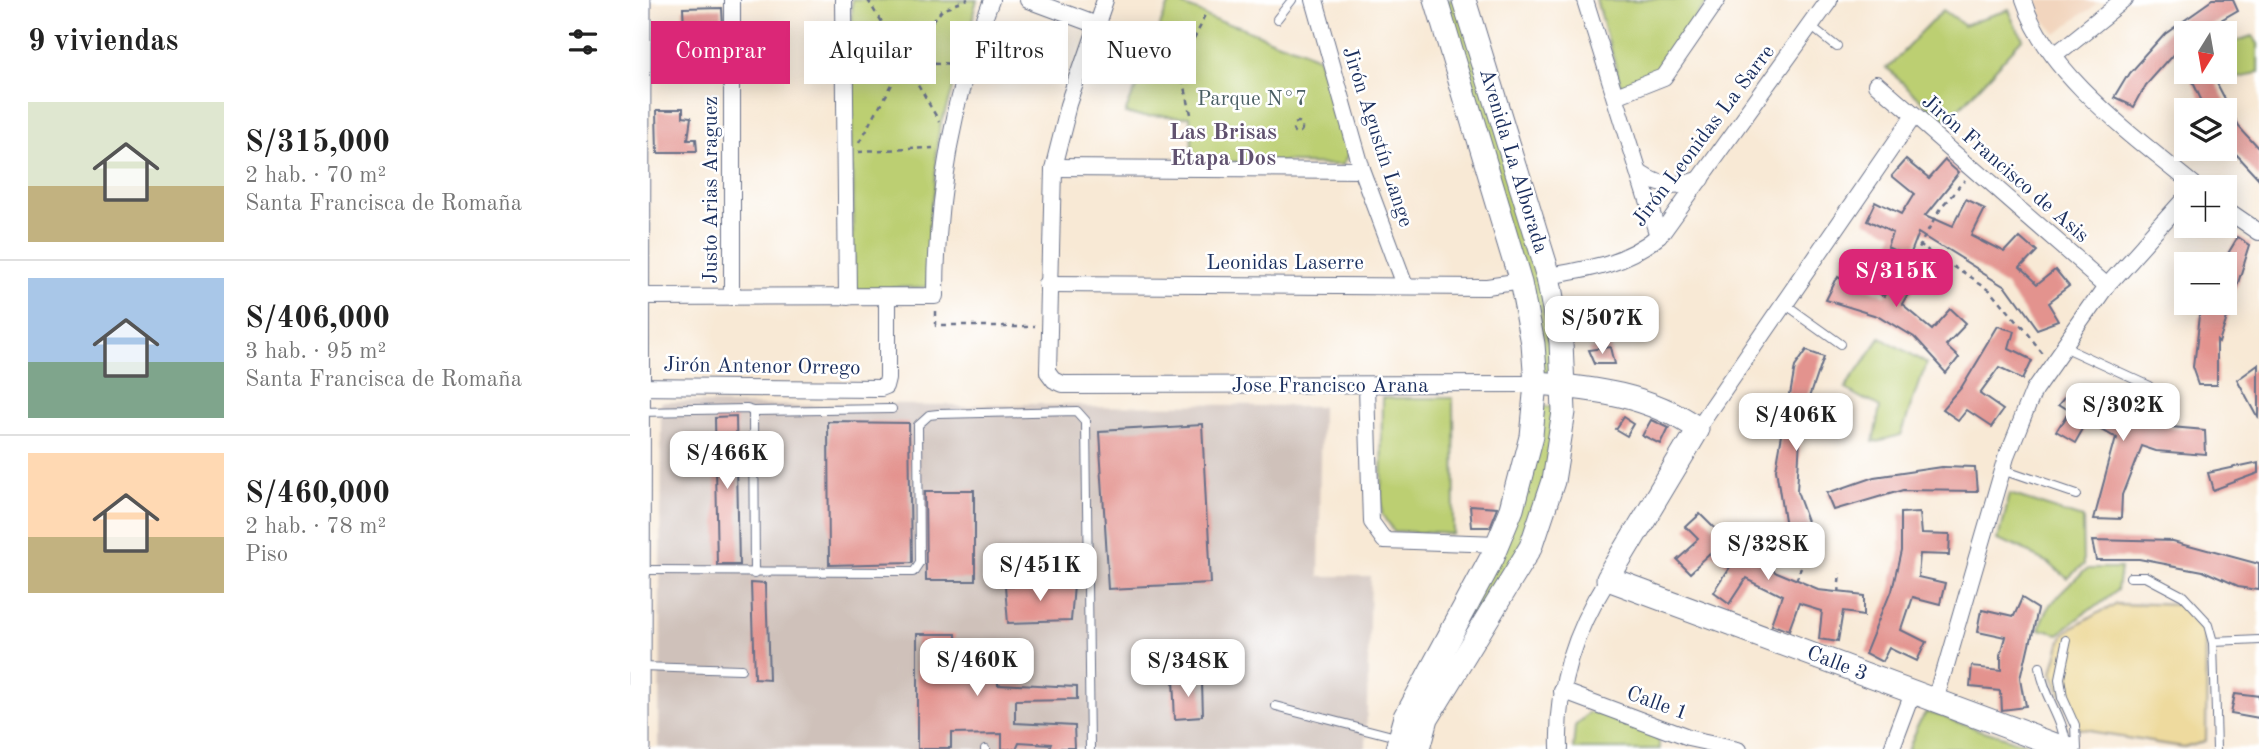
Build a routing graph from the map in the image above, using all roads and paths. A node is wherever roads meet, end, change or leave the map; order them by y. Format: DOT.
graph roads {
  1 [pos="639,0"];
  2 [pos="732,0"];
  3 [pos="844,0"];
  4 [pos="868,0"];
  5 [pos="968,0"];
  6 [pos="991,0"];
  7 [pos="1029,0"];
  8 [pos="1105,0"];
  9 [pos="1293,0"];
  10 [pos="1314,0"];
  11 [pos="1436,0"];
  12 [pos="1464,0"];
  13 [pos="1585,0"];
  14 [pos="1717,0"];
  15 [pos="1829,0"];
  16 [pos="2022,0"];
  17 [pos="2124,0"];
  18 [pos="1207,15"];
  19 [pos="1278,19"];
  20 [pos="880,21"];
  21 [pos="933,21"];
  22 [pos="1085,21"];
  23 [pos="1097,21"];
  24 [pos="1812,27"];
  25 [pos="1836,46"];
  26 [pos="2054,56"];
  27 [pos="1082,66"];
  28 [pos="892,84"];
  29 [pos="917,84"];
  30 [pos="1877,84"];
  31 [pos="1616,96"];
  32 [pos="1191,113"];
  33 [pos="1912,118"];
  34 [pos="939,121"];
  35 [pos="934,148"];
  36 [pos="1053,168"];
  37 [pos="1362,170"];
  38 [pos="1641,173"];
  39 [pos="2181,175"];
  40 [pos="1969,177"];
  41 [pos="1701,180"];
  42 [pos="2174,210"];
  43 [pos="2237,217"];
  44 [pos="2259,232"];
  45 [pos="1659,236"];
  46 [pos="1919,244"];
  47 [pos="1905,274"];
  48 [pos="1549,276"];
  49 [pos="1521,282"];
  50 [pos="1048,284"];
  51 [pos="1405,285"];
  52 [pos="2106,285"];
  53 [pos="638,297"];
  54 [pos="732,297"];
  55 [pos="847,297"];
  56 [pos="888,297"];
  57 [pos="1784,304"];
  58 [pos="936,326"];
  59 [pos="1047,326"];
  60 [pos="1840,344"];
  61 [pos="2062,346"];
  62 [pos="2051,363"];
  63 [pos="1536,384"];
  64 [pos="1367,386"];
  65 [pos="1565,386"];
  66 [pos="2149,386"];
  67 [pos="634,387"];
  68 [pos="892,409"];
  69 [pos="638,411"];
  70 [pos="754,411"];
  71 [pos="1698,429"];
  72 [pos="2003,469"];
  73 [pos="2076,494"];
  74 [pos="1499,544"];
  75 [pos="1802,568"];
  76 [pos="639,571"];
  77 [pos="755,573"];
  78 [pos="1841,573"];
  79 [pos="2131,577"];
  80 [pos="1608,579"];
  81 [pos="1796,580"];
  82 [pos="1839,593"];
  83 [pos="2067,640"];
  84 [pos="2259,640"];
  85 [pos="2214,642"];
  86 [pos="638,666"];
  87 [pos="2040,667"];
  88 [pos="741,669"];
  89 [pos="1562,691"];
  90 [pos="1913,693"];
  91 [pos="1936,701"];
  92 [pos="1276,706"];
  93 [pos="1405,745"];
  94 [pos="638,749"];
  95 [pos="1090,749"];
  96 [pos="1559,749"];
  97 [pos="1739,749"];
  98 [pos="1892,749"];
  99 [pos="2066,749"];
  100 [pos="2076,749"];
  101 [pos="2217,749"];
  1 -- 53 [label="main road"];
  2 -- 54 [label="street, Justo Arias Araguez"];
  3 -- 55 [label="street"];
  4 -- 20 [label="path"];
  5 -- 21 [label="path"];
  6 -- 56 [label="street"];
  7 -- 22 [label="street"];
  8 -- 23 [label="street, Jose Francisco Arana"];
  9 -- 19 [label="lane"];
  10 -- 37 [label="street, Jirón Agustín Lange"];
  11 -- 49 [label="main road, Avenida La Alborada"];
  12 -- 48 [label="main road, Avenida La Alborada"];
  13 -- 31 [label="street"];
  14 -- 31 [label="street"];
  15 -- 24 [label="street, Jirón Leonidas La Sarre"];
  16 -- 26 [label="street"];
  17 -- 26 [label="street"];
  18 -- 32 [label="path"];
  24 -- 25 [label="lane"];
  24 -- 41 [label="street, Jirón Leonidas La Sarre"];
  26 -- 39 [label="street"];
  27 -- 36 [label="street, Jose Francisco Arana"];
  28 -- 35 [label="path"];
  29 -- 34 [label="path"];
  30 -- 33 [label="street, Jirón Francisco de Asis"];
  31 -- 38 [label="street"];
  33 -- 52 [label="street, Jirón Francisco de Asis"];
  33 -- 57 [label="street"];
  36 -- 37 [label="street"];
  36 -- 50 [label="street, Jose Francisco Arana"];
  37 -- 51 [label="street, Jirón Agustín Lange"];
  38 -- 41 [label="street"];
  38 -- 45 [label="street"];
  40 -- 46 [label="path"];
  41 -- 45 [label="street, Jirón Leonidas La Sarre"];
  42 -- 52 [label="street"];
  43 -- 44 [label="street"];
  45 -- 48 [label="street, Jirón Leonidas La Sarre"];
  46 -- 47 [label="path"];
  46 -- 62 [label="path"];
  48 -- 65 [label="main road, Avenida La Alborada"];
  49 -- 51 [label="street, Leonidas Laserre"];
  49 -- 63 [label="main road, Avenida La Alborada"];
  50 -- 51 [label="street, Leonidas Laserre"];
  50 -- 59 [label="street, Jose Francisco Arana"];
  52 -- 61 [label="street"];
  53 -- 54 [label="street"];
  53 -- 67 [label="main road"];
  54 -- 55 [label="street"];
  55 -- 56 [label="street"];
  56 -- 67 [label="street, Jirón Antenor Orrego"];
  57 -- 60 [label="lane"];
  57 -- 71 [label="street"];
  58 -- 59 [label="path"];
  59 -- 64 [label="street, Jose Francisco Arana"];
  61 -- 62 [label="street"];
  61 -- 66 [label="lane"];
  62 -- 72 [label="street"];
  63 -- 64 [label="street, Jose Francisco Arana"];
  63 -- 65 [label="main road, Jose Francisco Arana"];
  63 -- 74 [label="main road, Avenida La Alborada"];
  64 -- 74 [label="street"];
  65 -- 71 [label="main road, Jose Francisco Arana"];
  65 -- 93 [label="main road, Avenida La Alborada"];
  67 -- 69 [label="main road"];
  68 -- 70 [label="lane"];
  69 -- 70 [label="lane"];
  69 -- 76 [label="main road"];
  70 -- 77 [label="lane"];
  71 -- 80 [label="main road"];
  72 -- 73 [label="lane"];
  72 -- 91 [label="street"];
  74 -- 93 [label="main road, Avenida La Alborada"];
  75 -- 81 [label="path"];
  76 -- 77 [label="lane"];
  76 -- 86 [label="main road"];
  77 -- 95 [label="lane"];
  78 -- 82 [label="path"];
  79 -- 85 [label="lane"];
  80 -- 89 [label="street"];
  80 -- 90 [label="main road, Calle 3"];
  83 -- 100 [label="lane"];
  84 -- 85 [label="lane"];
  85 -- 101 [label="lane"];
  86 -- 88 [label="lane"];
  86 -- 94 [label="main road"];
  87 -- 99 [label="lane"];
  89 -- 96 [label="street"];
  89 -- 97 [label="street, Calle 1"];
  90 -- 91 [label="main road, Calle 3"];
  90 -- 98 [label="street"];
  91 -- 99 [label="main road, Calle 3"];
  92 -- 93 [label="lane"];
}
